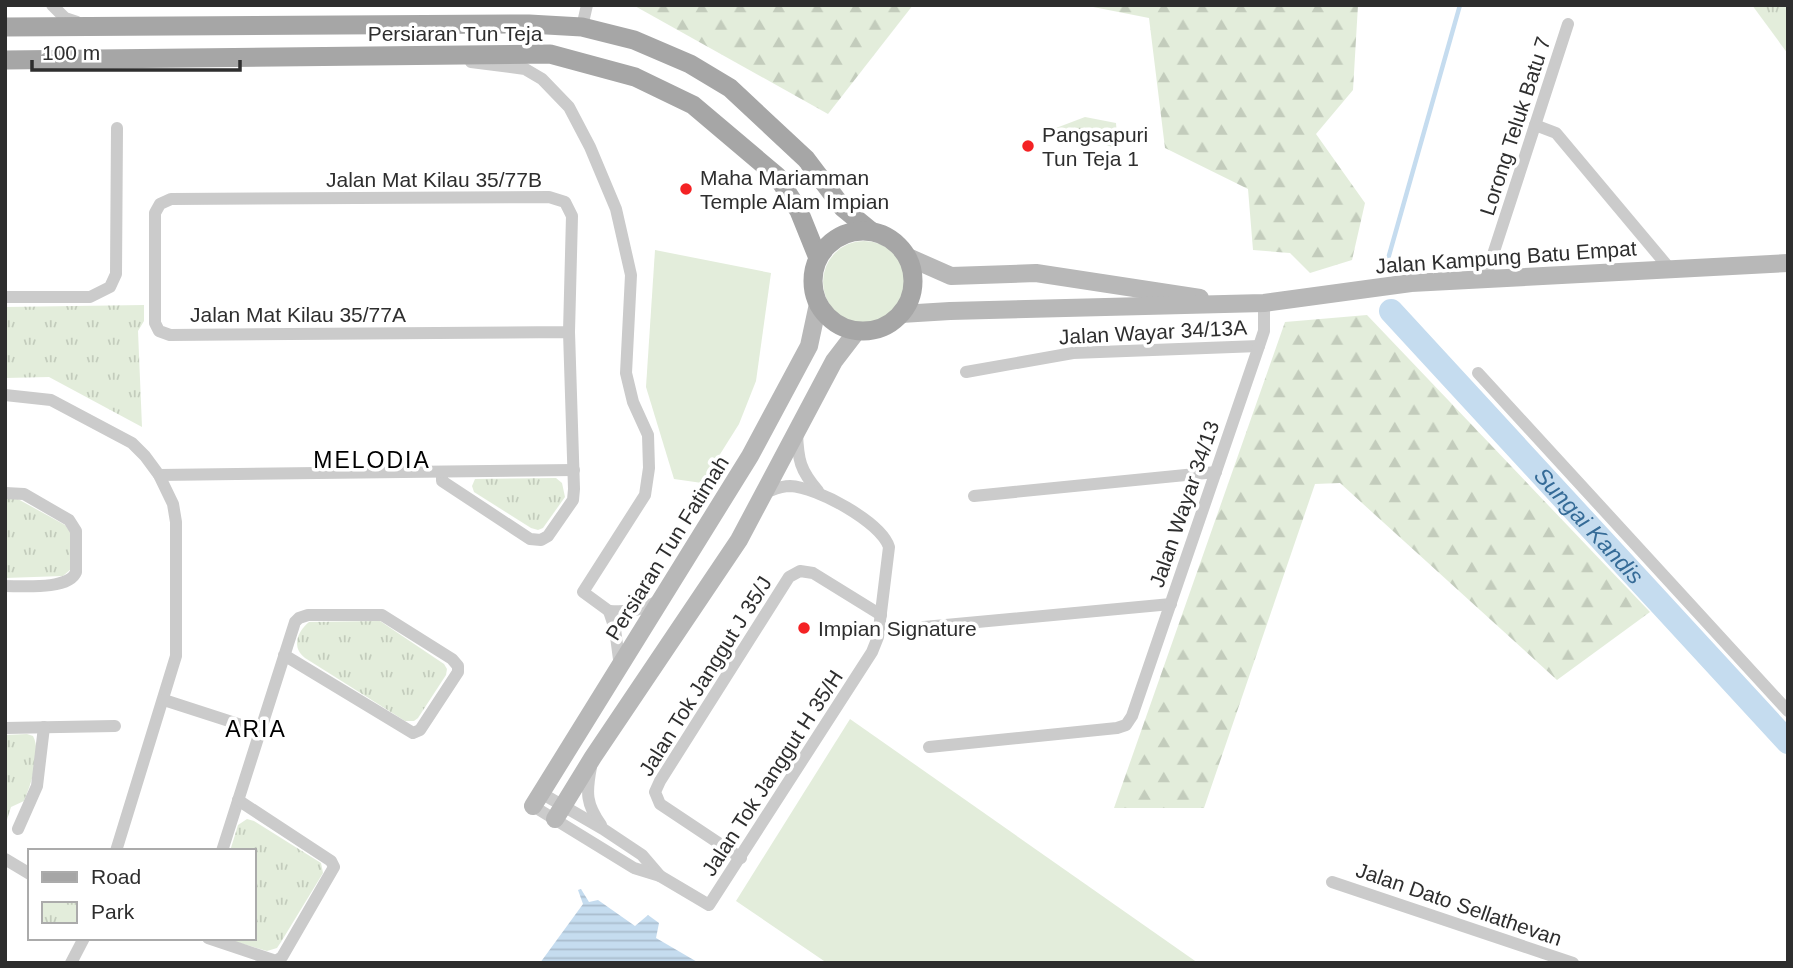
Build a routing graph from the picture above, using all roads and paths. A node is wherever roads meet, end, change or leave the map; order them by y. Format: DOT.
graph roads {
  1 [pos="52,5"];
  2 [pos="587,5"];
  3 [pos="1568,24"];
  4 [pos="93,26"];
  5 [pos="5,27"];
  6 [pos="582,27"];
  7 [pos="415,56"];
  8 [pos="5,60"];
  9 [pos="1535,125"];
  10 [pos="117,128"];
  11 [pos="160,204"];
  12 [pos="871,231"];
  13 [pos="908,257"];
  14 [pos="818,258"];
  15 [pos="1788,263"];
  16 [pos="1670,269"];
  17 [pos="1485,279"];
  18 [pos="5,297"];
  19 [pos="1264,303"];
  20 [pos="818,304"];
  21 [pos="1229,305"];
  22 [pos="901,314"];
  23 [pos="857,331"];
  24 [pos="569,332"];
  25 [pos="1259,346"];
  26 [pos="966,372"];
  27 [pos="1478,373"];
  28 [pos="5,395"];
  29 [pos="797,433"];
  30 [pos="574,470"];
  31 [pos="442,472"];
  32 [pos="1216,472"];
  33 [pos="159,475"];
  34 [pos="818,491"];
  35 [pos="5,493"];
  36 [pos="764,493"];
  37 [pos="974,496"];
  38 [pos="5,586"];
  39 [pos="665,596"];
  40 [pos="1171,604"];
  41 [pos="609,611"];
  42 [pos="881,615"];
  43 [pos="924,627"];
  44 [pos="284,655"];
  45 [pos="620,667"];
  46 [pos="164,700"];
  47 [pos="1788,711"];
  48 [pos="115,726"];
  49 [pos="44,727"];
  50 [pos="5,728"];
  51 [pos="260,731"];
  52 [pos="929,747"];
  53 [pos="593,757"];
  54 [pos="537,799"];
  55 [pos="238,800"];
  56 [pos="559,812"];
  57 [pos="18,829"];
  58 [pos="603,829"];
  59 [pos="117,849"];
  60 [pos="223,849"];
  61 [pos="741,858"];
  62 [pos="5,859"];
  63 [pos="28,873"];
  64 [pos="660,876"];
  65 [pos="1332,882"];
  66 [pos="83,940"];
  67 [pos="214,940"];
  68 [pos="71,963"];
  69 [pos="1573,963"];
  1 -- 4 [label="street"];
  2 -- 6 [label="street"];
  3 -- 9 [label="street, Lorong Teluk Batu 7"];
  4 -- 5 [label="main road, Persiaran Tun Teja"];
  4 -- 6 [label="main road, Persiaran Tun Teja"];
  6 -- 12 [label="main road, Persiaran Tun Teja"];
  7 -- 8 [label="main road, Persiaran Tun Teja"];
  7 -- 14 [label="main road, Persiaran Tun Teja"];
  7 -- 41 [label="street"];
  9 -- 16 [label="street"];
  9 -- 17 [label="street, Lorong Teluk Batu 7"];
  10 -- 18 [label="street"];
  11 -- 24 [label="street, Jalan Mat Kilau 35/77B"];
  11 -- 24 [label="street, Jalan Mat Kilau 35/77A"];
  12 -- 13 [label="main road"];
  12 -- 14 [label="main road"];
  13 -- 21 [label="main road, Jalan Kampung Batu Empat"];
  13 -- 22 [label="main road"];
  14 -- 20 [label="main road"];
  15 -- 16 [label="main road, Jalan Kampung Batu Empat"];
  16 -- 17 [label="main road, Jalan Kampung Batu Empat"];
  17 -- 19 [label="main road, Jalan Kampung Batu Empat"];
  19 -- 21 [label="main road, Jalan Kampung Batu Empat"];
  19 -- 25 [label="street, Jalan Wayar 34/13"];
  20 -- 23 [label="main road"];
  20 -- 39 [label="main road, Persiaran Tun Fatimah"];
  21 -- 22 [label="main road, Jalan Kampung Batu Empat"];
  22 -- 23 [label="main road"];
  23 -- 29 [label="main road"];
  24 -- 30 [label="street, Jalan Mat Kilau 35/77B"];
  25 -- 26 [label="street, Jalan Wayar 34/13A"];
  25 -- 32 [label="street, Jalan Wayar 34/13"];
  27 -- 47 [label="street"];
  28 -- 33 [label="street"];
  29 -- 34 [label="street"];
  29 -- 36 [label="main road"];
  30 -- 31 [label="street"];
  30 -- 31 [label="street, Jalan Mat Kilau 35/77B"];
  31 -- 33 [label="street"];
  32 -- 37 [label="street"];
  32 -- 40 [label="street, Jalan Wayar 34/13"];
  33 -- 46 [label="street"];
  34 -- 36 [label="street"];
  34 -- 42 [label="street, Jalan Tok Janggut H 35/H"];
  35 -- 38 [label="street"];
  36 -- 53 [label="main road"];
  39 -- 41 [label="street"];
  39 -- 45 [label="main road, Persiaran Tun Fatimah"];
  40 -- 43 [label="street"];
  40 -- 52 [label="street, Jalan Wayar 34/13"];
  41 -- 45 [label="street"];
  42 -- 61 [label="street, Jalan Tok Janggut H 35/H"];
  42 -- 61 [label="street, Jalan Tok Janggut J 35/J"];
  44 -- 44 [label="street"];
  44 -- 51 [label="street"];
  45 -- 54 [label="main road, Persiaran Tun Fatimah"];
  46 -- 51 [label="street"];
  46 -- 59 [label="street"];
  48 -- 49 [label="street"];
  49 -- 50 [label="street"];
  49 -- 57 [label="street"];
  51 -- 55 [label="street"];
  53 -- 56 [label="main road"];
  53 -- 58 [label="street"];
  54 -- 56 [label="street"];
  55 -- 60 [label="street"];
  55 -- 67 [label="street"];
  56 -- 58 [label="street"];
  56 -- 64 [label="street"];
  58 -- 64 [label="street"];
  61 -- 64 [label="street, Jalan Tok Janggut H 35/H"];
  62 -- 63 [label="street"];
  65 -- 69 [label="street, Jalan Dato Sellathevan"];
  66 -- 68 [label="street"];
}
